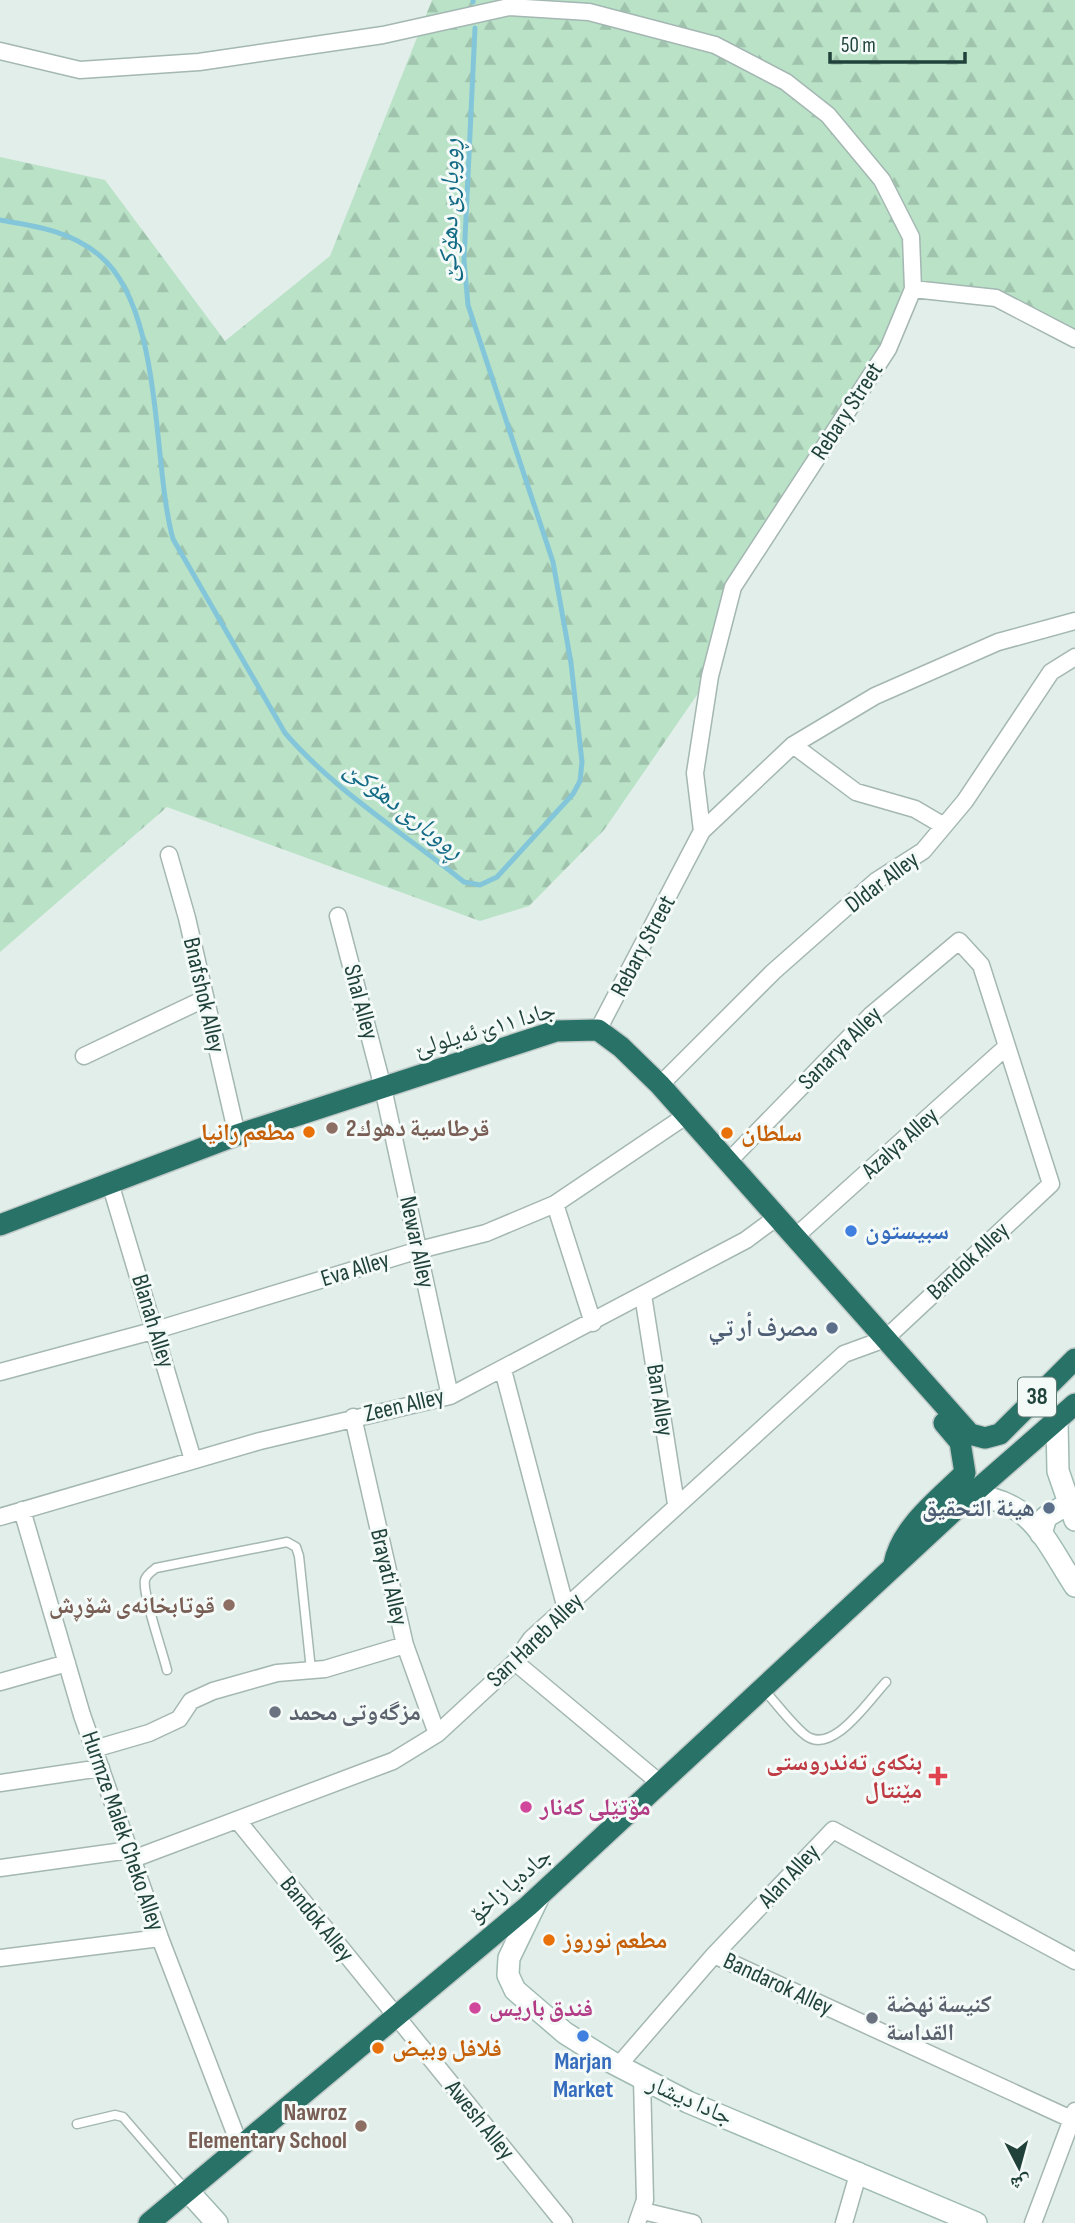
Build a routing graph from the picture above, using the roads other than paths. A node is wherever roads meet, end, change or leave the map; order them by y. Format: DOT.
graph roads {
  1 [pos="0,51"];
  2 [pos="912,289"];
  3 [pos="1075,339"];
  4 [pos="1075,621"];
  5 [pos="1075,657"];
  6 [pos="793,746"];
  7 [pos="944,826"];
  8 [pos="702,831"];
  9 [pos="169,855"];
  10 [pos="338,916"];
  11 [pos="204,999"];
  12 [pos="598,1030"];
  13 [pos="1005,1048"];
  14 [pos="84,1056"];
  15 [pos="660,1085"];
  16 [pos="383,1088"];
  17 [pos="687,1115"];
  18 [pos="237,1135"];
  19 [pos="728,1162"];
  20 [pos="110,1183"];
  21 [pos="555,1204"];
  22 [pos="777,1217"];
  23 [pos="0,1225"];
  24 [pos="794,1237"];
  25 [pos="419,1250"];
  26 [pos="643,1295"];
  27 [pos="593,1323"];
  28 [pos="156,1330"];
  29 [pos="885,1339"];
  30 [pos="1075,1359"];
  31 [pos="503,1370"];
  32 [pos="0,1371"];
  33 [pos="924,1384"];
  34 [pos="450,1396"];
  35 [pos="1075,1404"];
  36 [pos="353,1417"];
  37 [pos="1057,1422"];
  38 [pos="193,1460"];
  39 [pos="970,1496"];
  40 [pos="676,1504"];
  41 [pos="22,1510"];
  42 [pos="1072,1514"];
  43 [pos="0,1517"];
  44 [pos="1041,1534"];
  45 [pos="892,1570"];
  46 [pos="1075,1586"];
  47 [pos="566,1609"];
  48 [pos="405,1646"];
  49 [pos="515,1662"];
  50 [pos="67,1663"];
  51 [pos="167,1670"];
  52 [pos="311,1670"];
  53 [pos="0,1682"];
  54 [pos="886,1682"];
  55 [pos="764,1690"];
  56 [pos="437,1734"];
  57 [pos="94,1749"];
  58 [pos="101,1768"];
  59 [pos="0,1783"];
  60 [pos="661,1784"];
  61 [pos="238,1821"];
  62 [pos="131,1855"];
  63 [pos="0,1868"];
  64 [pos="539,1896"];
  65 [pos="160,1938"];
  66 [pos="714,1955"];
  67 [pos="0,1958"];
  68 [pos="1075,1961"];
  69 [pos="396,2017"];
  70 [pos="618,2066"];
  71 [pos="642,2079"];
  72 [pos="1073,2115"];
  73 [pos="77,2124"];
  74 [pos="240,2146"];
  75 [pos="859,2171"];
  76 [pos="188,2192"];
  77 [pos="640,2217"];
  78 [pos="149,2223"];
  79 [pos="217,2223"];
  80 [pos="564,2223"];
  81 [pos="694,2223"];
  82 [pos="844,2223"];
  83 [pos="976,2223"];
  84 [pos="1033,2223"];
  1 -- 2 [label="street, Rebary Street"];
  2 -- 3 [label="street"];
  2 -- 8 [label="street, Rebary Street"];
  4 -- 6 [label="street"];
  5 -- 7 [label="street, Dldar Alley"];
  6 -- 7 [label="street"];
  6 -- 8 [label="street"];
  7 -- 15 [label="street, Dldar Alley"];
  8 -- 12 [label="street, Rebary Street"];
  9 -- 11 [label="street, Bnafshok Alley"];
  10 -- 16 [label="street, Shal Alley"];
  11 -- 14 [label="street"];
  11 -- 18 [label="street, Bnafshok Alley"];
  12 -- 15 [label="highway"];
  12 -- 16 [label="highway, جادا ١١ێ ئه‌یلولێ"];
  13 -- 19 [label="street, Sanarya Alley"];
  13 -- 24 [label="street, Azalya Alley"];
  13 -- 29 [label="street, Bandok Alley"];
  15 -- 17 [label="highway"];
  16 -- 18 [label="highway, جادا ١١ێ ئه‌یلولێ"];
  16 -- 25 [label="street, Newar Alley"];
  17 -- 19 [label="highway"];
  17 -- 21 [label="street, Eva Alley"];
  18 -- 20 [label="highway, جادا ١١ێ ئه‌یلولێ"];
  19 -- 22 [label="highway"];
  20 -- 23 [label="highway, جادا ١١ێ ئه‌یلولێ"];
  20 -- 28 [label="street, Blanah Alley"];
  21 -- 25 [label="street, Eva Alley"];
  21 -- 27 [label="street"];
  22 -- 24 [label="highway"];
  22 -- 26 [label="street, Zeen Alley"];
  24 -- 29 [label="highway"];
  25 -- 28 [label="street, Eva Alley"];
  25 -- 34 [label="street, Newar Alley"];
  26 -- 27 [label="street, Zeen Alley"];
  26 -- 40 [label="street, Ban Alley"];
  27 -- 31 [label="street, Zeen Alley"];
  28 -- 32 [label="street, Eva Alley"];
  28 -- 38 [label="street, Blanah Alley"];
  29 -- 33 [label="highway"];
  29 -- 40 [label="street, San Hareb Alley"];
  30 -- 33 [label="highway, 38"];
  31 -- 34 [label="street, Zeen Alley"];
  31 -- 47 [label="street"];
  33 -- 45 [label="highway"];
  34 -- 36 [label="street, Zeen Alley"];
  35 -- 37 [label="highway, 38"];
  36 -- 38 [label="street, Zeen Alley"];
  36 -- 48 [label="street, Brayati Alley"];
  37 -- 39 [label="highway, 38"];
  37 -- 42 [label="street"];
  38 -- 41 [label="street, Zeen Alley"];
  39 -- 44 [label="street"];
  39 -- 45 [label="highway, 38"];
  40 -- 47 [label="street, San Hareb Alley"];
  41 -- 43 [label="street, Zeen Alley"];
  41 -- 50 [label="street, Hurmze Malek Cheko Alley"];
  42 -- 44 [label="street"];
  44 -- 46 [label="street"];
  45 -- 55 [label="highway, جادەیا زاخۆ"];
  47 -- 49 [label="street, San Hareb Alley"];
  48 -- 52 [label="street"];
  48 -- 56 [label="street, Brayati Alley"];
  49 -- 56 [label="street, San Hareb Alley"];
  49 -- 60 [label="street"];
  50 -- 53 [label="street"];
  50 -- 57 [label="street, Hurmze Malek Cheko Alley"];
  51 -- 52 [label="lane"];
  52 -- 57 [label="street"];
  54 -- 55 [label="lane"];
  55 -- 60 [label="highway, جادەیا زاخۆ"];
  56 -- 61 [label="street, San Hareb Alley"];
  57 -- 58 [label="street, Hurmze Malek Cheko Alley"];
  58 -- 59 [label="street"];
  58 -- 62 [label="street, Hurmze Malek Cheko Alley"];
  60 -- 64 [label="highway, جادەیا زاخۆ"];
  61 -- 62 [label="street, San Hareb Alley"];
  61 -- 69 [label="street, Bandok Alley"];
  62 -- 63 [label="street, San Hareb Alley"];
  62 -- 65 [label="street, Hurmze Malek Cheko Alley"];
  64 -- 69 [label="highway, جادەیا زاخۆ"];
  64 -- 70 [label="street, جادا دیشار"];
  65 -- 67 [label="street"];
  65 -- 74 [label="street, Hurmze Malek Cheko Alley"];
  66 -- 68 [label="street, Alan Alley"];
  66 -- 70 [label="street, Alan Alley"];
  66 -- 72 [label="street, Bandarok Alley"];
  69 -- 74 [label="highway, جادەیا زاخۆ"];
  69 -- 80 [label="street, Awesh Alley"];
  70 -- 71 [label="street, جادا دیشار"];
  71 -- 75 [label="street, جادا دیشار"];
  71 -- 77 [label="street"];
  72 -- 84 [label="street"];
  73 -- 76 [label="lane"];
  74 -- 76 [label="highway, جادەیا زاخۆ"];
  75 -- 82 [label="street"];
  75 -- 83 [label="street, جادا دیشار"];
  76 -- 78 [label="highway, جادەیا زاخۆ"];
  76 -- 79 [label="street"];
  77 -- 81 [label="street"];
}
